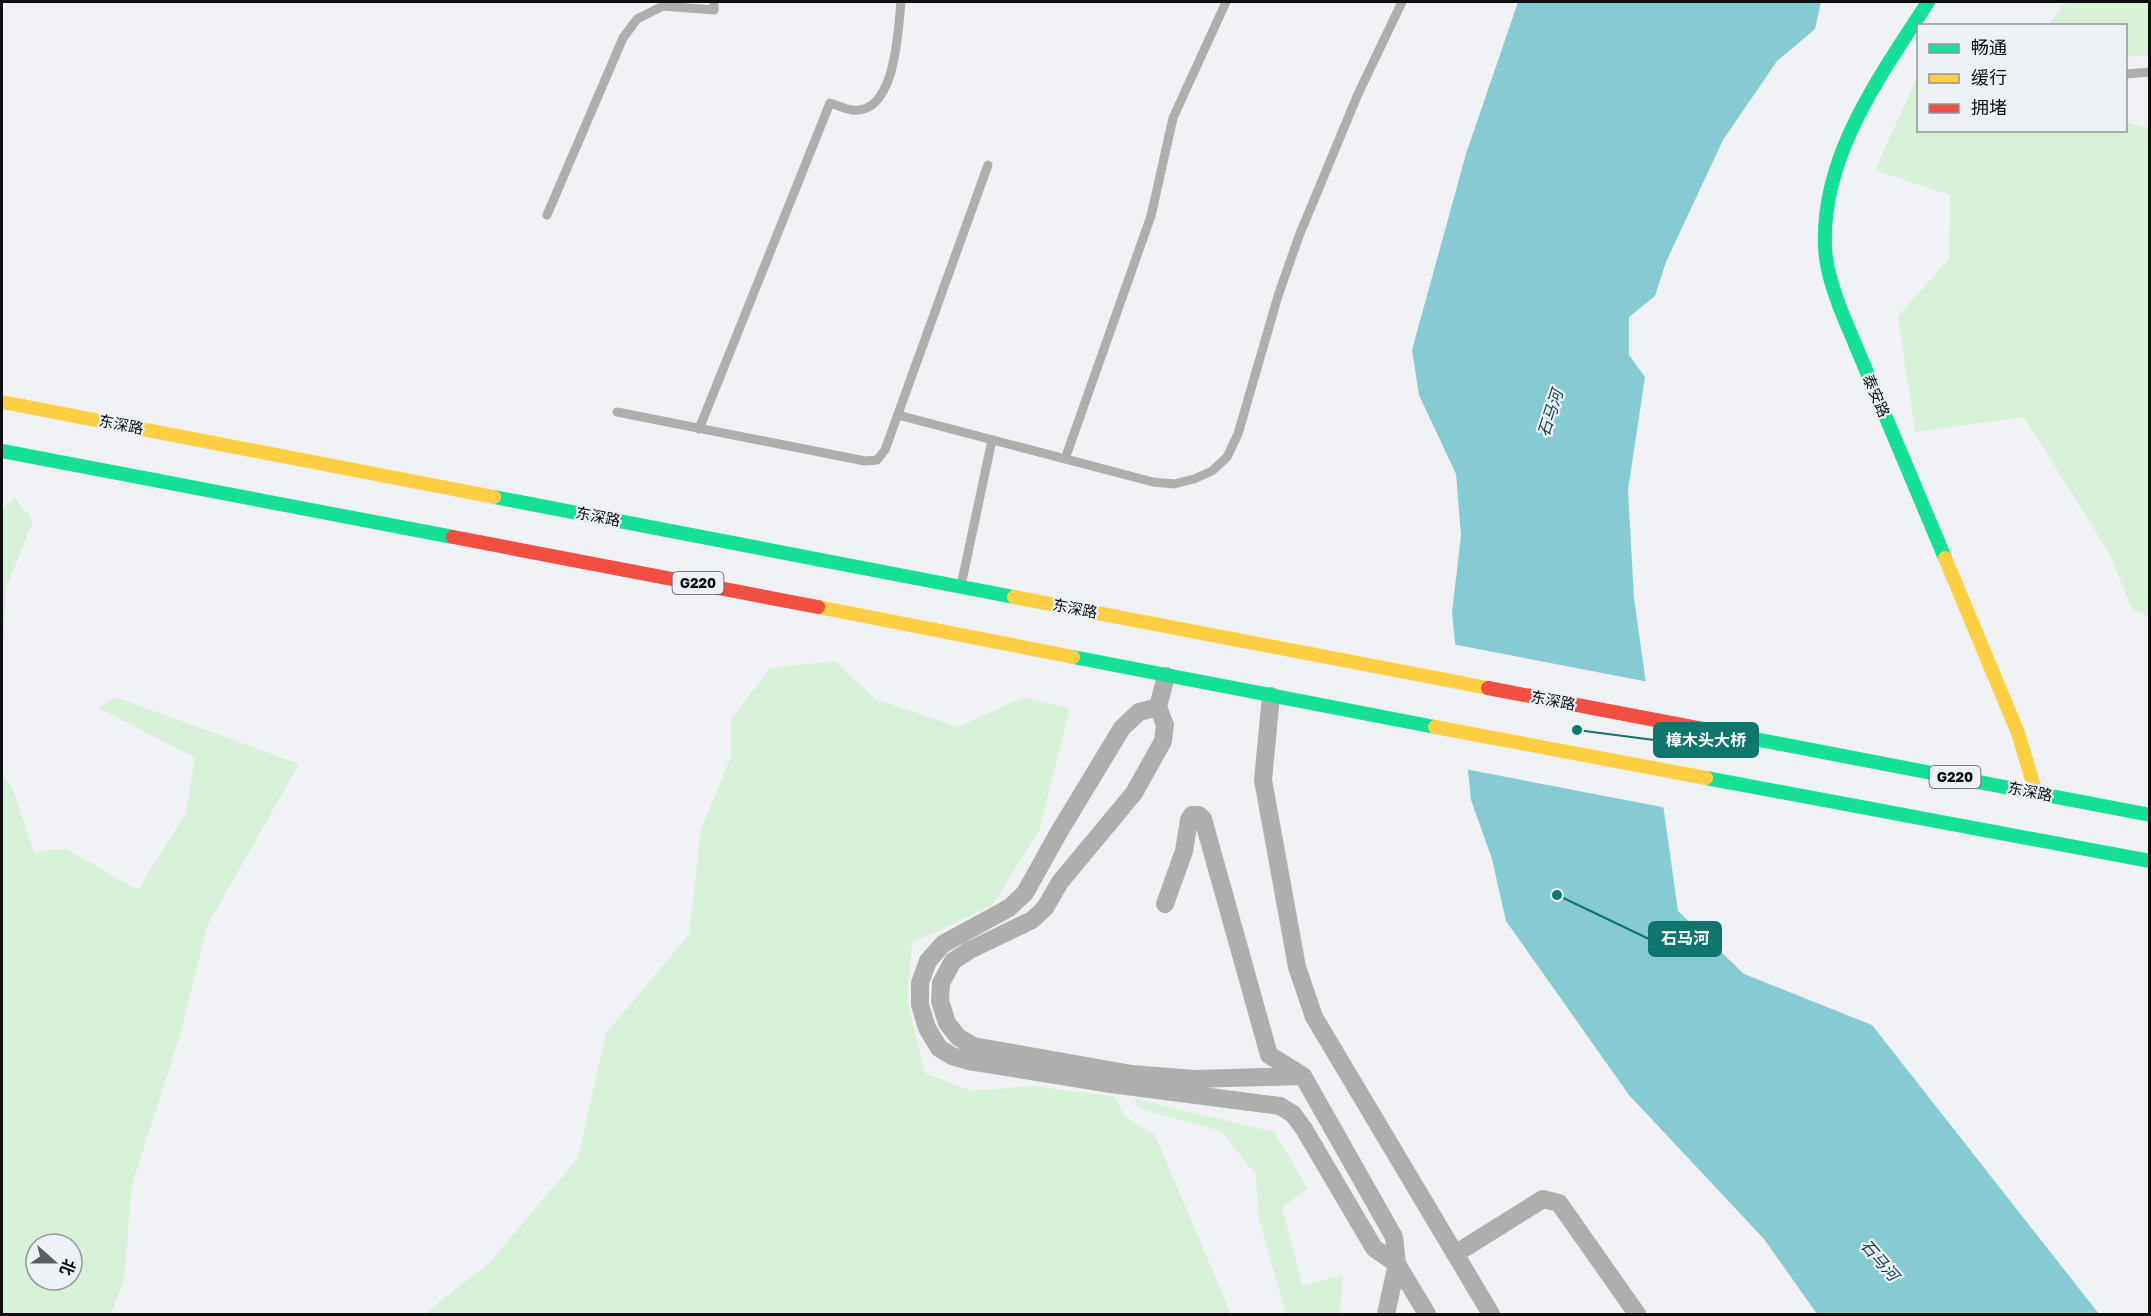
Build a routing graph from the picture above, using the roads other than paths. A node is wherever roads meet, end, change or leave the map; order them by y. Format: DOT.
graph roads {
  1 [pos="714,2"];
  2 [pos="901,2"];
  3 [pos="1226,2"];
  4 [pos="1402,2"];
  5 [pos="1928,2"];
  6 [pos="2150,72"];
  7 [pos="2127,74"];
  8 [pos="988,165"];
  9 [pos="547,215"];
  10 [pos="2,402"];
  11 [pos="617,412"];
  12 [pos="897,415"];
  13 [pos="699,429"];
  14 [pos="992,440"];
  15 [pos="2,451"];
  16 [pos="1065,459"];
  17 [pos="961,587"];
  18 [pos="1166,676"];
  19 [pos="1271,696"];
  20 [pos="1158,707"];
  21 [pos="2036,793"];
  22 [pos="2150,815"];
  23 [pos="2150,861"];
  24 [pos="1165,904"];
  25 [pos="1302,1076"];
  26 [pos="1455,1254"];
  27 [pos="1397,1264"];
  28 [pos="1386,1314"];
  29 [pos="1427,1314"];
  30 [pos="1491,1314"];
  31 [pos="1637,1314"];
  1 -- 9 [label="lane"];
  2 -- 13 [label="lane"];
  3 -- 16 [label="lane"];
  4 -- 16 [label="lane"];
  5 -- 21 [label="main road, 泰安路"];
  6 -- 7 [label="lane"];
  8 -- 12 [label="lane"];
  10 -- 17 [label="main road, 东深路 / G220"];
  11 -- 13 [label="lane"];
  12 -- 13 [label="lane"];
  12 -- 14 [label="lane"];
  14 -- 16 [label="lane"];
  14 -- 17 [label="lane"];
  15 -- 18 [label="main road, G220"];
  17 -- 21 [label="main road, 东深路 / G220"];
  18 -- 19 [label="main road, G220"];
  18 -- 20 [label="street"];
  19 -- 23 [label="main road, G220"];
  19 -- 26 [label="street"];
  20 -- 25 [label="street"];
  20 -- 27 [label="street"];
  21 -- 22 [label="main road, 东深路 / G220"];
  24 -- 25 [label="street"];
  25 -- 27 [label="street"];
  26 -- 30 [label="street"];
  26 -- 31 [label="street"];
  27 -- 28 [label="street"];
  27 -- 29 [label="street"];
}
